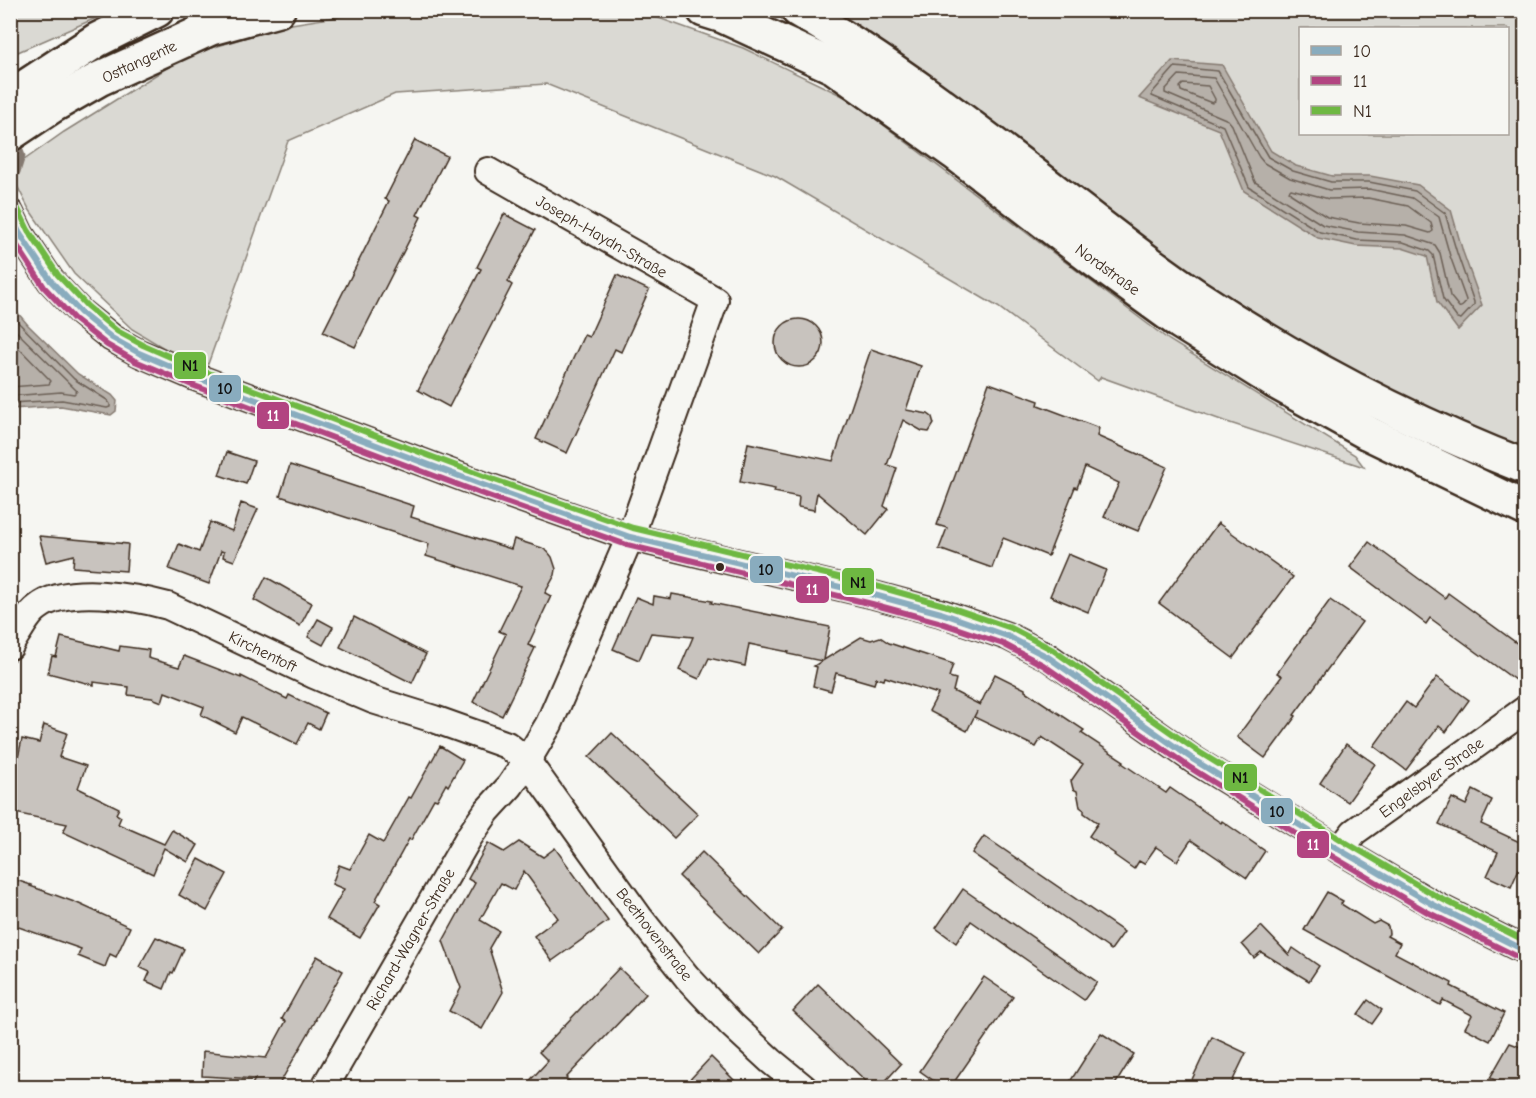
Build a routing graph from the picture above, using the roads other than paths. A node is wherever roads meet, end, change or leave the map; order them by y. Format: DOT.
graph roads {
  1 [pos="157,10"];
  2 [pos="278,10"];
  3 [pos="704,10"];
  4 [pos="798,10"];
  5 [pos="10,97"];
  6 [pos="10,134"];
  7 [pos="488,171"];
  8 [pos="10,213"];
  9 [pos="716,300"];
  10 [pos="1526,467"];
  11 [pos="1526,509"];
  12 [pos="630,537"];
  13 [pos="10,646"];
  14 [pos="1526,709"];
  15 [pos="528,761"];
  16 [pos="1340,850"];
  17 [pos="1526,951"];
  18 [pos="324,1088"];
  19 [pos="804,1088"];
  1 -- 5 [label="main road"];
  2 -- 6 [label="main road, Osttangente"];
  3 -- 11 [label="main road, Nordstraße"];
  4 -- 10 [label="main road, Nordstraße"];
  7 -- 9 [label="street, Joseph-Haydn-Straße"];
  8 -- 12 [label="street"];
  9 -- 12 [label="street, Richard-Wagner-Straße"];
  12 -- 15 [label="street, Richard-Wagner-Straße"];
  12 -- 16 [label="street"];
  13 -- 15 [label="street, Kirchentoft"];
  14 -- 16 [label="street, Engelsbyer Straße"];
  15 -- 18 [label="street, Richard-Wagner-Straße"];
  15 -- 19 [label="street, Beethovenstraße"];
  16 -- 17 [label="street"];
}
